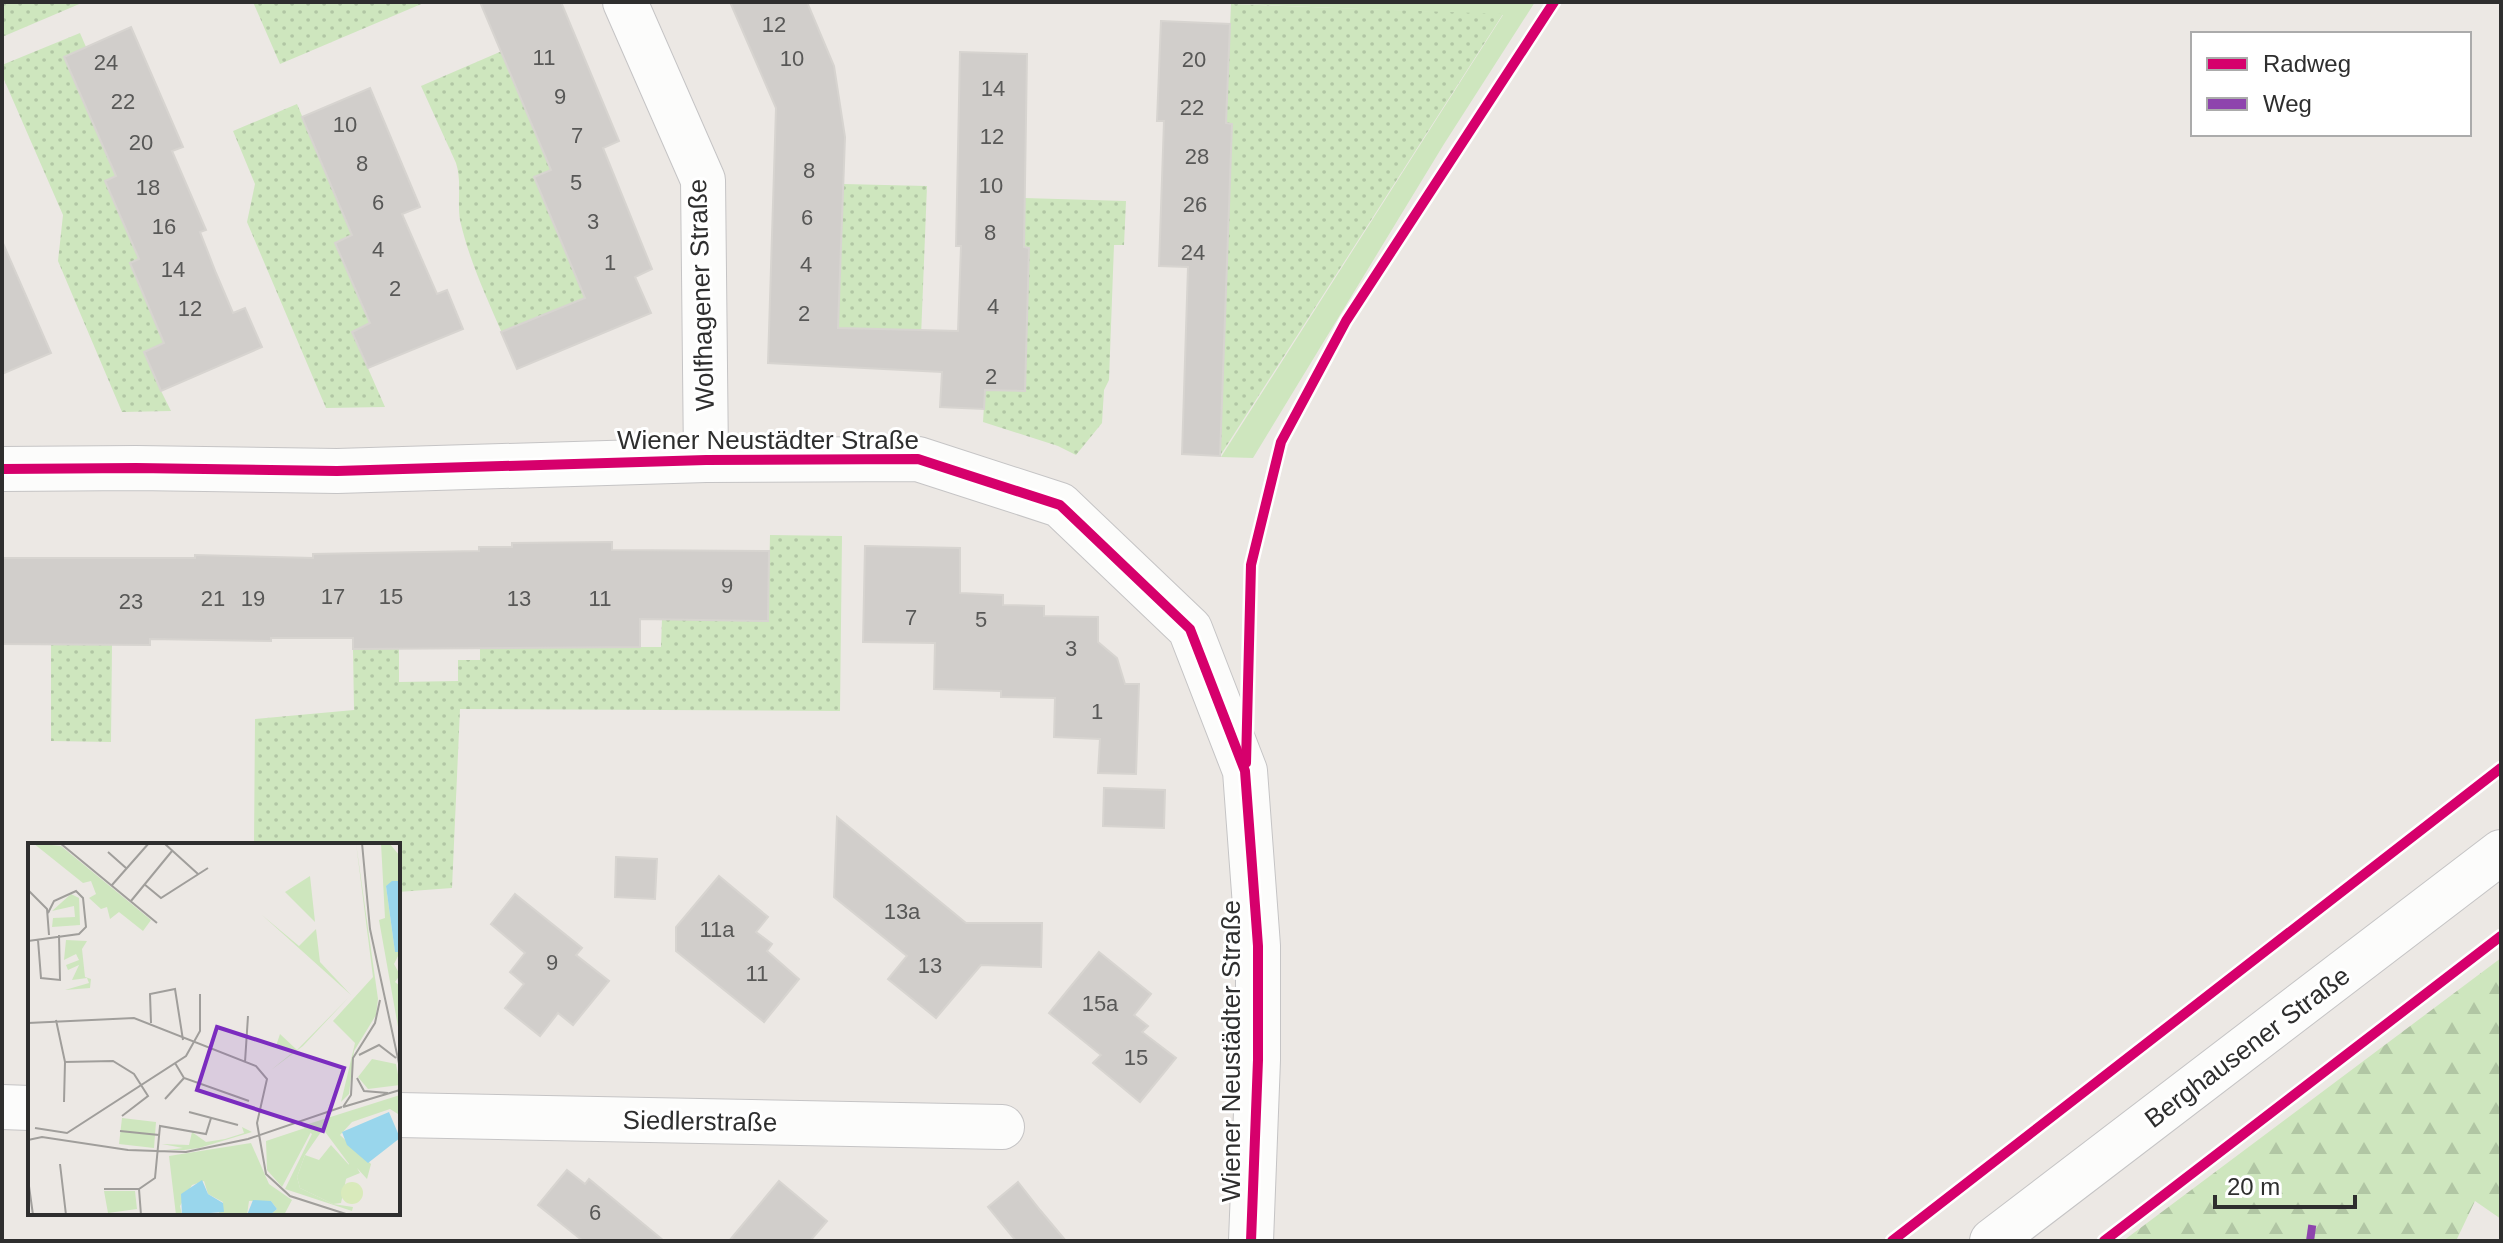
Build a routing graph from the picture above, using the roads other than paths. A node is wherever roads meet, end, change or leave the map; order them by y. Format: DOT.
graph roads {
  1 [pos="625,2"];
  2 [pos="706,460"];
  3 [pos="2,469"];
  4 [pos="2501,852"];
  5 [pos="2,1107"];
  6 [pos="28,1108"];
  7 [pos="400,1115"];
  8 [pos="1002,1127"];
  9 [pos="1251,1241"];
  10 [pos="1992,1241"];
  1 -- 2 [label="street, Wolfhagener Straße"];
  2 -- 3 [label="street, Wiener Neustädter Straße"];
  2 -- 9 [label="street, Wiener Neustädter Straße"];
  4 -- 10 [label="street, Berghausener Straße"];
  5 -- 6 [label="street"];
  7 -- 8 [label="street, Siedlerstraße"];
}
